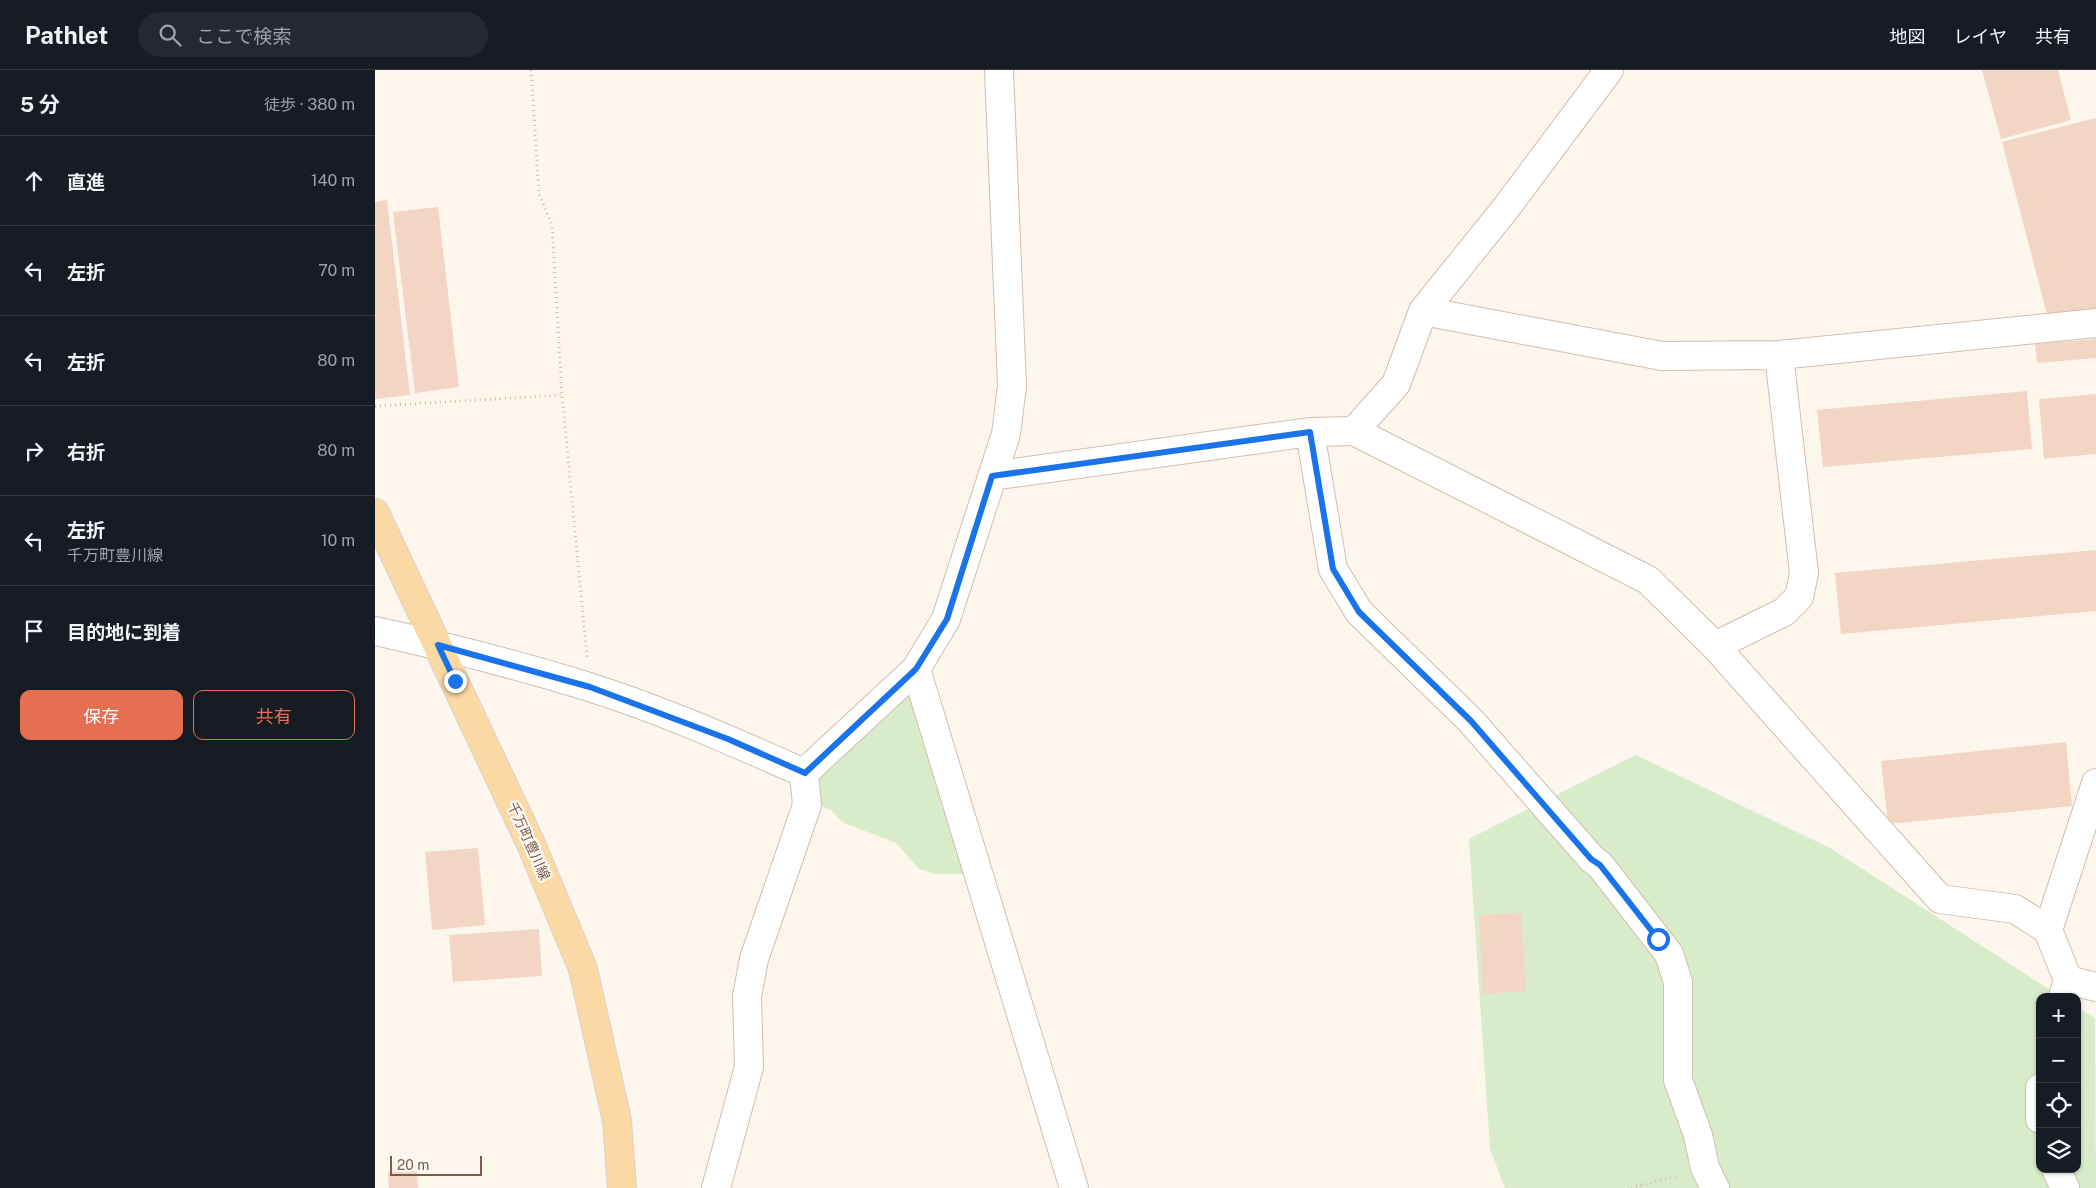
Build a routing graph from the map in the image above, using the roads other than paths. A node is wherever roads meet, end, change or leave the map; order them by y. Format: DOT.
graph roads {
  1 [pos="999,70"];
  2 [pos="1609,70"];
  3 [pos="1423,311"];
  4 [pos="2096,323"];
  5 [pos="1779,355"];
  6 [pos="1354,431"];
  7 [pos="1310,432"];
  8 [pos="992,476"];
  9 [pos="375,513"];
  10 [pos="375,631"];
  11 [pos="438,645"];
  12 [pos="1715,646"];
  13 [pos="916,669"];
  14 [pos="805,773"];
  15 [pos="2096,783"];
  16 [pos="2048,930"];
  17 [pos="2096,987"];
  18 [pos="2065,988"];
  19 [pos="2058,1173"];
  20 [pos="1710,1178"];
  21 [pos="622,1188"];
  22 [pos="716,1188"];
  23 [pos="1074,1188"];
  24 [pos="2065,1188"];
  1 -- 8 [label="street"];
  2 -- 3 [label="street"];
  3 -- 5 [label="street"];
  3 -- 6 [label="street"];
  4 -- 5 [label="street"];
  5 -- 12 [label="street"];
  6 -- 7 [label="street"];
  6 -- 12 [label="street"];
  7 -- 8 [label="street"];
  7 -- 20 [label="street"];
  8 -- 13 [label="street"];
  9 -- 11 [label="main road, 千万町豊川線"];
  10 -- 11 [label="street"];
  11 -- 14 [label="street"];
  11 -- 21 [label="main road, 千万町豊川線"];
  12 -- 16 [label="street"];
  13 -- 14 [label="street"];
  13 -- 23 [label="street"];
  14 -- 22 [label="street"];
  15 -- 16 [label="street"];
  16 -- 18 [label="street"];
  17 -- 18 [label="street"];
  19 -- 24 [label="street"];
}
